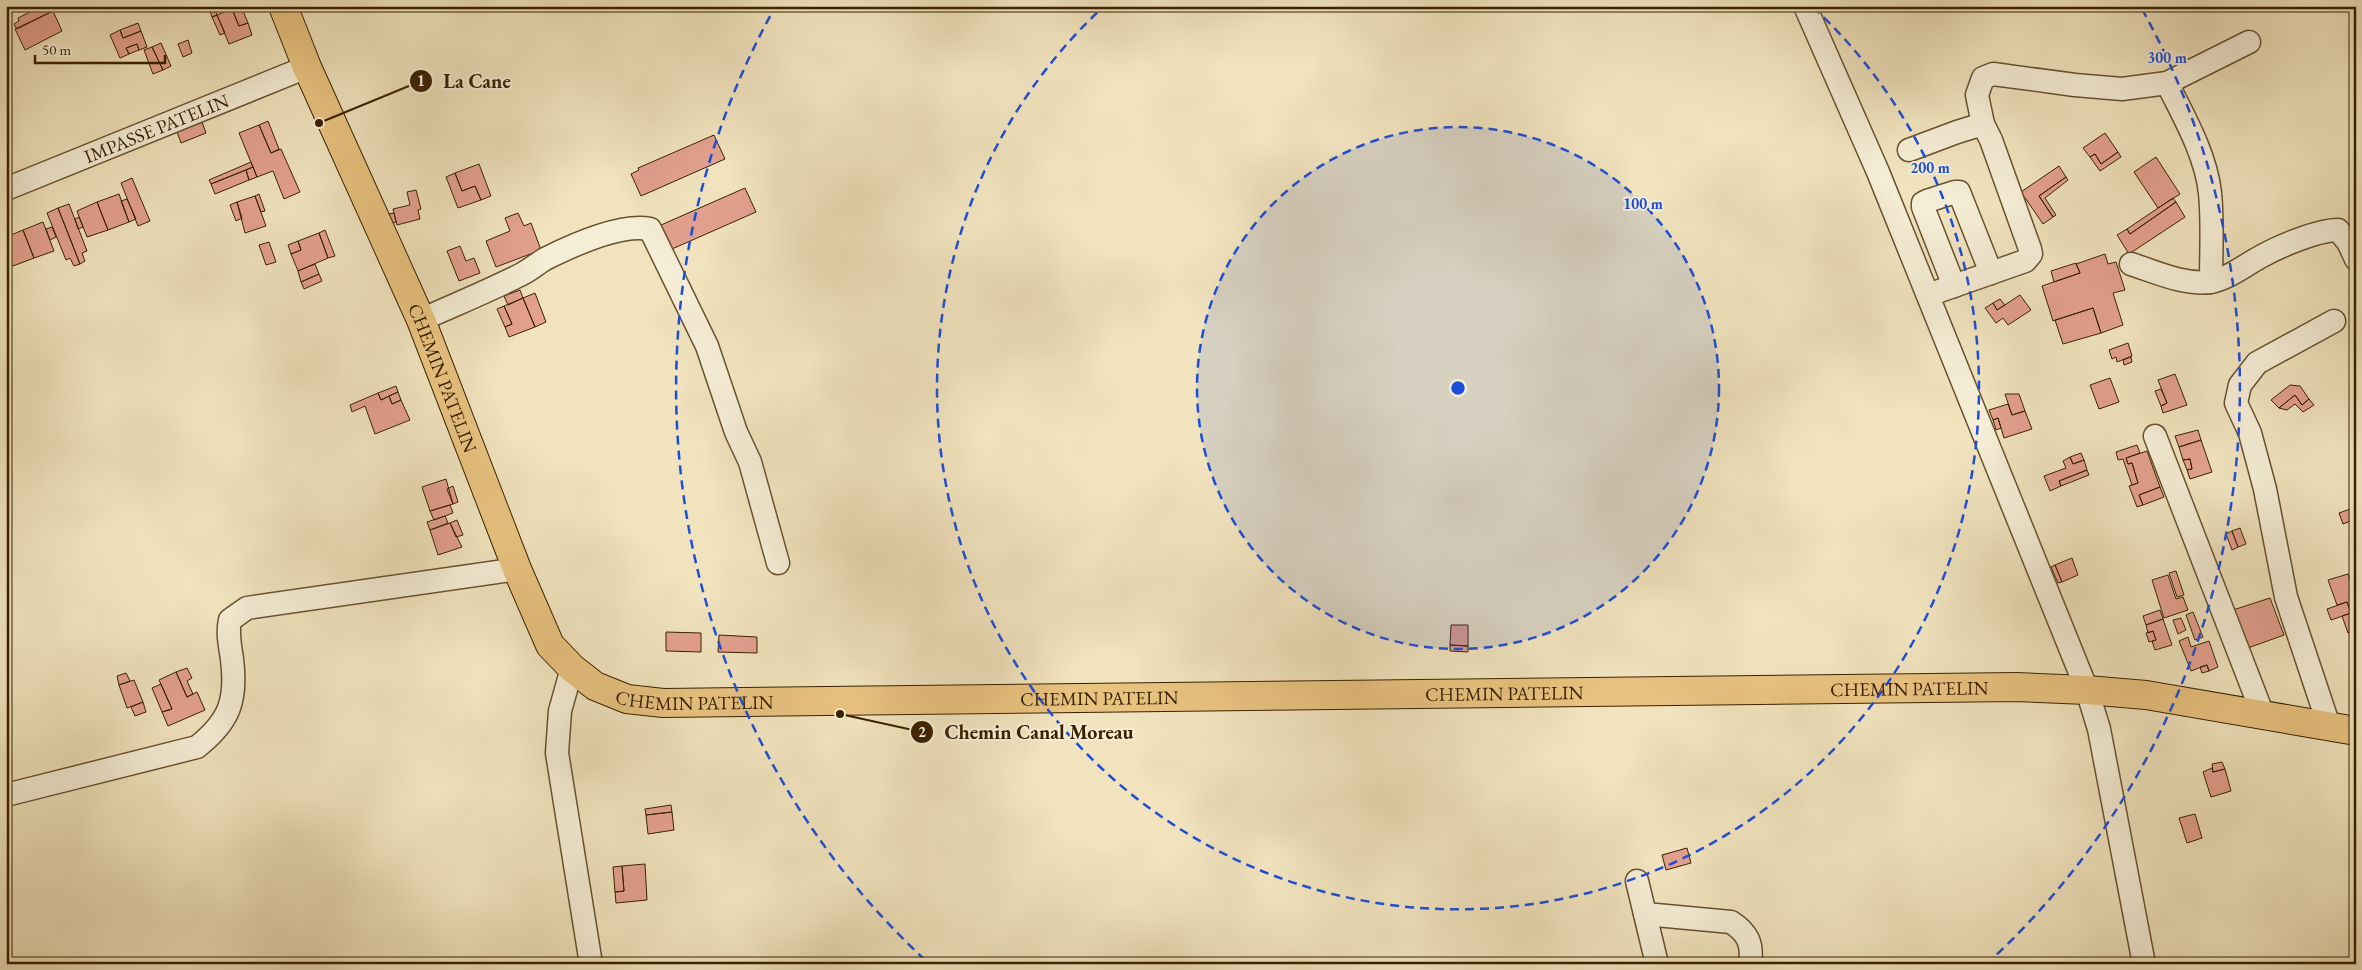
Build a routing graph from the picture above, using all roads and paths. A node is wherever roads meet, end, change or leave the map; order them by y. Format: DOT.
graph roads {
  1 [pos="283,6"];
  2 [pos="1805,6"];
  3 [pos="2249,42"];
  4 [pos="307,67"];
  5 [pos="2167,83"];
  6 [pos="1983,124"];
  7 [pos="1910,150"];
  8 [pos="6,188"];
  9 [pos="2356,259"];
  10 [pos="2131,264"];
  11 [pos="1991,273"];
  12 [pos="2210,282"];
  13 [pos="1954,286"];
  14 [pos="1928,295"];
  15 [pos="421,320"];
  16 [pos="2334,321"];
  17 [pos="2155,436"];
  18 [pos="778,563"];
  19 [pos="516,569"];
  20 [pos="572,668"];
  21 [pos="2087,690"];
  22 [pos="2263,715"];
  23 [pos="2329,726"];
  24 [pos="2356,731"];
  25 [pos="6,795"];
  26 [pos="1637,881"];
  27 [pos="1645,914"];
  28 [pos="591,964"];
  29 [pos="1657,964"];
  30 [pos="1750,964"];
  31 [pos="2144,964"];
  1 -- 4 [label="main road, CHEMIN PATELIN"];
  2 -- 14 [label="street"];
  3 -- 5 [label="street"];
  4 -- 8 [label="street, IMPASSE PATELIN"];
  4 -- 15 [label="main road, CHEMIN PATELIN"];
  5 -- 6 [label="street"];
  5 -- 12 [label="street"];
  6 -- 7 [label="street"];
  6 -- 11 [label="street"];
  9 -- 12 [label="street"];
  10 -- 12 [label="street"];
  11 -- 13 [label="street"];
  11 -- 13 [label="street"];
  13 -- 14 [label="street"];
  14 -- 21 [label="street"];
  15 -- 18 [label="street"];
  15 -- 19 [label="main road, CHEMIN PATELIN"];
  16 -- 23 [label="street"];
  17 -- 22 [label="street"];
  19 -- 20 [label="main road, CHEMIN PATELIN"];
  19 -- 25 [label="street"];
  20 -- 21 [label="main road, CHEMIN PATELIN"];
  20 -- 28 [label="street"];
  21 -- 22 [label="main road, CHEMIN PATELIN"];
  21 -- 31 [label="street"];
  22 -- 23 [label="main road, CHEMIN PATELIN"];
  23 -- 24 [label="main road, CHEMIN PATELIN"];
  26 -- 27 [label="street"];
  27 -- 29 [label="street"];
  27 -- 30 [label="street"];
}
